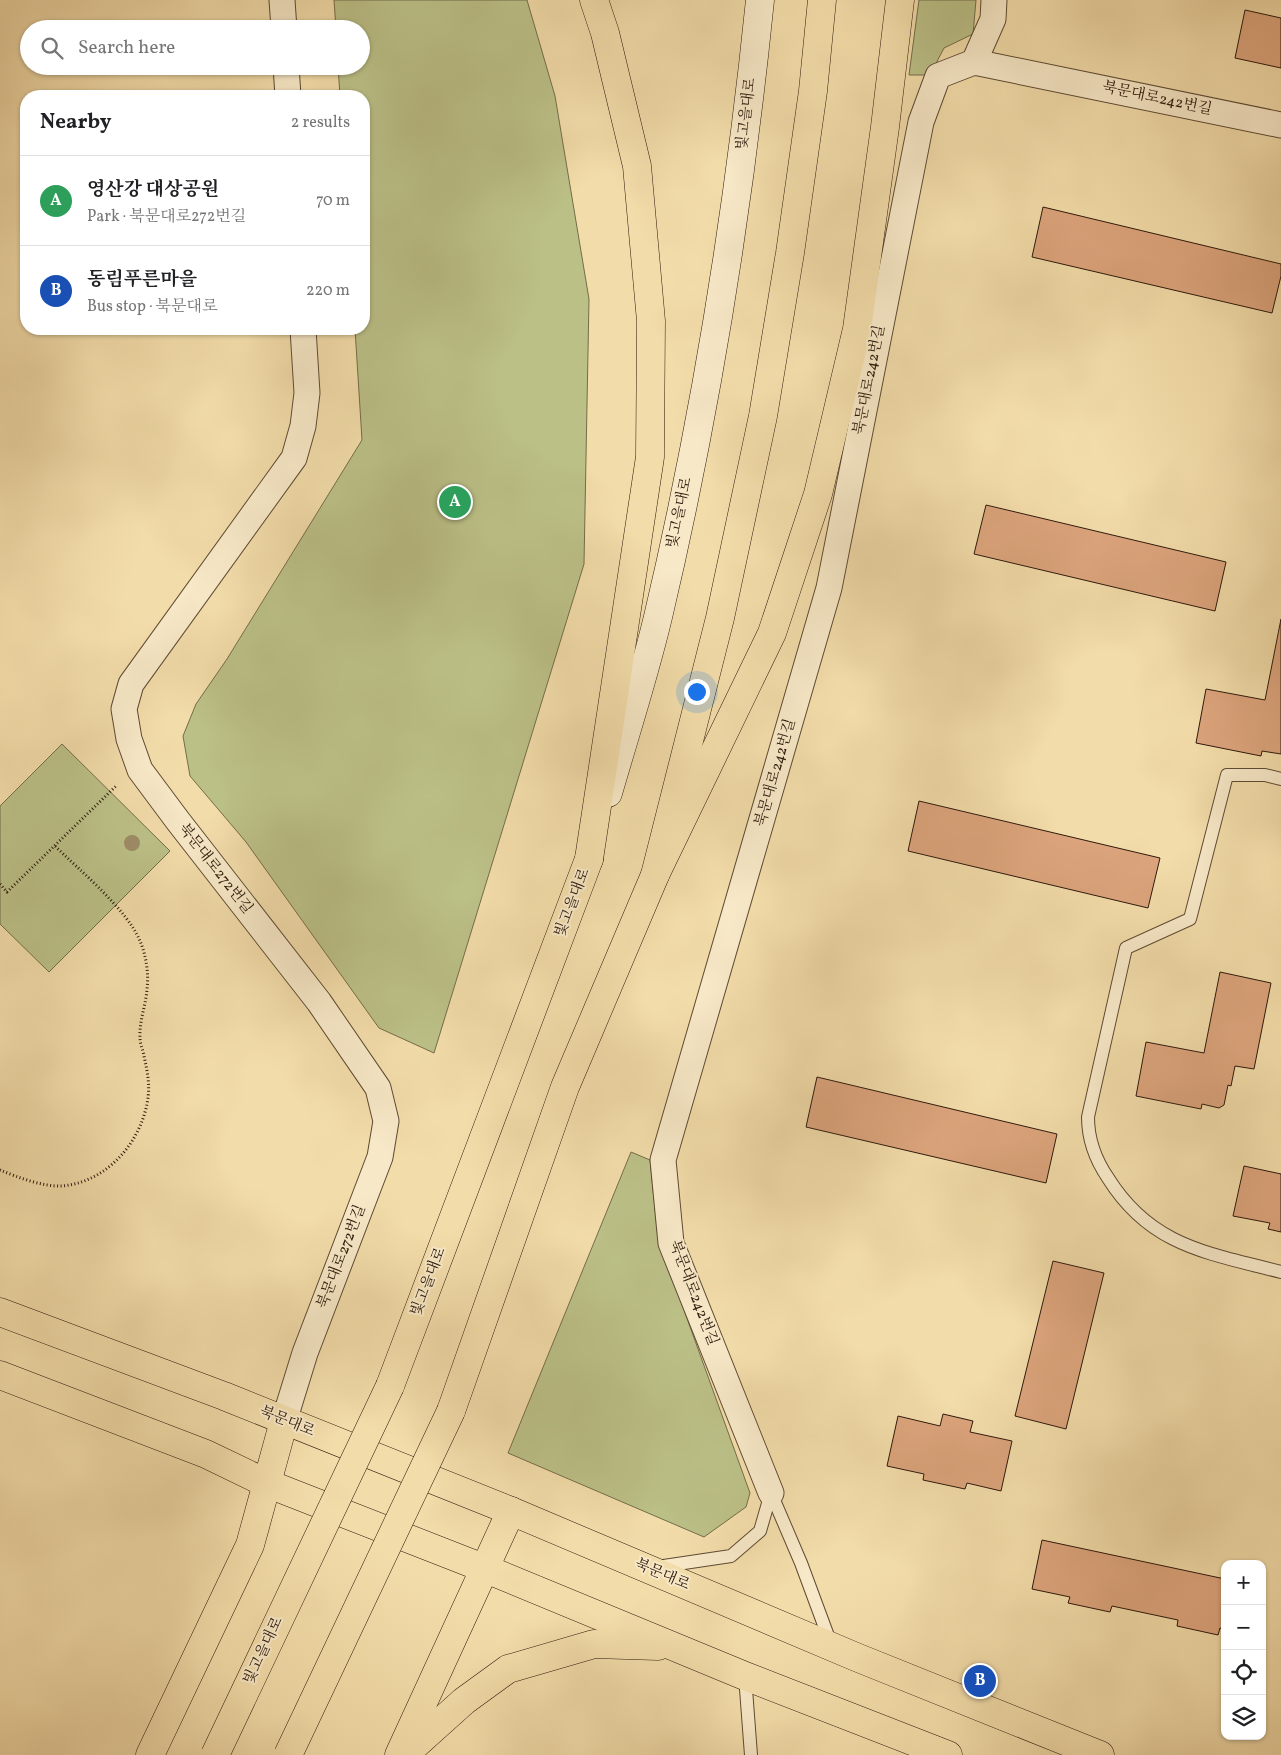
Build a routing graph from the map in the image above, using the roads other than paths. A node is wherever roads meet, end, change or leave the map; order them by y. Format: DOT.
graph roads {
  1 [pos="282,0"];
  2 [pos="594,0"];
  3 [pos="760,0"];
  4 [pos="822,0"];
  5 [pos="900,0"];
  6 [pos="994,0"];
  7 [pos="283,20"];
  8 [pos="974,62"];
  9 [pos="287,75"];
  10 [pos="288,90"];
  11 [pos="1281,125"];
  12 [pos="303,335"];
  13 [pos="1281,779"];
  14 [pos="589,859"];
  15 [pos="655,875"];
  16 [pos="1281,1272"];
  17 [pos="0,1312"];
  18 [pos="0,1375"];
  19 [pos="284,1420"];
  20 [pos="266,1482"];
  21 [pos="772,1493"];
  22 [pos="511,1511"];
  23 [pos="645,1568"];
  24 [pos="486,1569"];
  25 [pos="832,1646"];
  26 [pos="675,1647"];
  27 [pos="745,1676"];
  28 [pos="150,1755"];
  29 [pos="215,1755"];
  30 [pos="288,1755"];
  31 [pos="399,1755"];
  32 [pos="404,1755"];
  33 [pos="752,1755"];
  34 [pos="948,1755"];
  35 [pos="1100,1755"];
  1 -- 7 [label="street"];
  2 -- 14 [label="main road"];
  3 -- 14 [label="main road, 빛고을대로"];
  4 -- 15 [label="main road"];
  5 -- 15 [label="main road"];
  6 -- 8 [label="street"];
  8 -- 11 [label="street, 북문대로242번길"];
  8 -- 21 [label="street, 북문대로242번길"];
  9 -- 10 [label="street"];
  12 -- 19 [label="street, 북문대로272번길"];
  13 -- 16 [label="lane"];
  14 -- 29 [label="main road, 빛고을대로, bridge"];
  15 -- 30 [label="main road, bridge"];
  17 -- 19 [label="main road, 북문대로"];
  18 -- 20 [label="main road"];
  19 -- 20 [label="main road"];
  19 -- 22 [label="main road, 북문대로"];
  20 -- 24 [label="main road"];
  20 -- 28 [label="main road"];
  21 -- 23 [label="lane"];
  21 -- 25 [label="lane, 북문대로242번길"];
  22 -- 23 [label="main road, 북문대로"];
  22 -- 24 [label="main road"];
  23 -- 25 [label="main road, 북문대로"];
  24 -- 26 [label="main road"];
  24 -- 31 [label="main road"];
  25 -- 35 [label="main road, 북문대로"];
  26 -- 27 [label="main road"];
  26 -- 32 [label="main road"];
  27 -- 33 [label="lane"];
  27 -- 34 [label="main road"];
}
